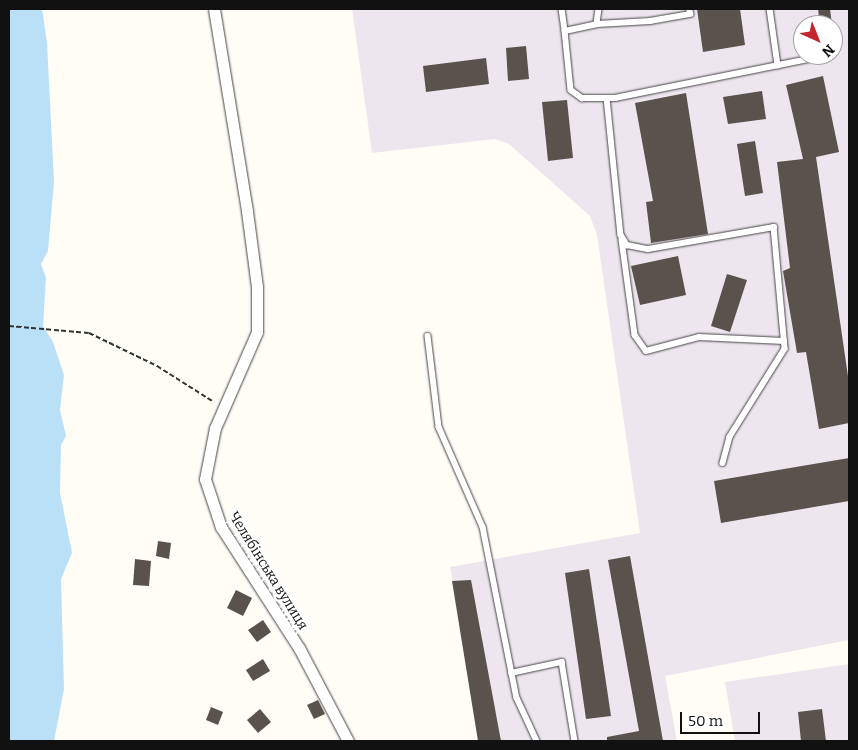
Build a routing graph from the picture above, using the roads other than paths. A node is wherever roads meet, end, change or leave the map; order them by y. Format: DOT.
graph roads {
  1 [pos="214,9"];
  2 [pos="562,9"];
  3 [pos="599,9"];
  4 [pos="689,9"];
  5 [pos="770,9"];
  6 [pos="597,24"];
  7 [pos="565,31"];
  8 [pos="793,62"];
  9 [pos="778,65"];
  10 [pos="607,98"];
  11 [pos="621,235"];
  12 [pos="428,336"];
  13 [pos="784,341"];
  14 [pos="723,463"];
  15 [pos="511,673"];
  16 [pos="348,741"];
  17 [pos="537,741"];
  18 [pos="575,741"];
  1 -- 16 [label="street, Челябінська вулиця"];
  2 -- 7 [label="lane"];
  3 -- 6 [label="lane"];
  4 -- 6 [label="lane"];
  5 -- 9 [label="lane"];
  6 -- 7 [label="lane"];
  7 -- 10 [label="lane"];
  8 -- 9 [label="lane"];
  9 -- 10 [label="lane"];
  10 -- 11 [label="lane"];
  11 -- 13 [label="lane"];
  11 -- 13 [label="lane"];
  12 -- 15 [label="lane"];
  13 -- 14 [label="lane"];
  15 -- 17 [label="lane"];
  15 -- 18 [label="lane"];
}
